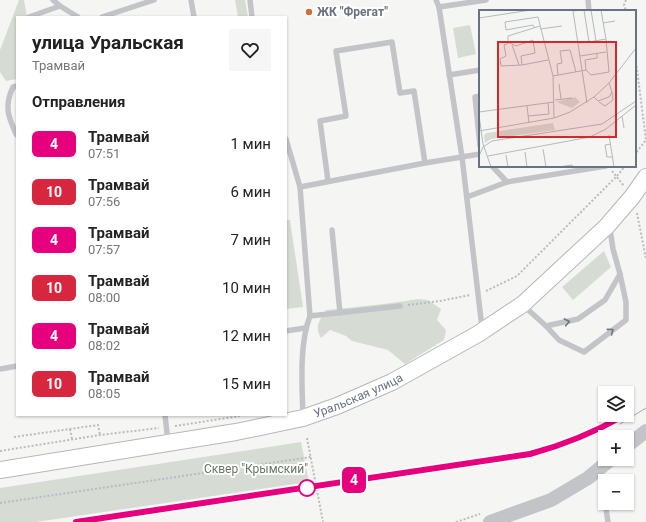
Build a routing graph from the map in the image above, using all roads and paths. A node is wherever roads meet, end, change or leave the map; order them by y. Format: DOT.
graph roads {
  1 [pos="53,0"];
  2 [pos="154,0"];
  3 [pos="191,0"];
  4 [pos="250,0"];
  5 [pos="436,0"];
  6 [pos="486,0"];
  7 [pos="588,0"];
  8 [pos="626,0"];
  9 [pos="60,6"];
  10 [pos="439,7"];
  11 [pos="589,10"];
  12 [pos="626,10"];
  13 [pos="32,16"];
  14 [pos="75,16"];
  15 [pos="105,16"];
  16 [pos="194,16"];
  17 [pos="252,16"];
  18 [pos="636,62"];
  19 [pos="479,70"];
  20 [pos="449,75"];
  21 [pos="16,86"];
  22 [pos="479,96"];
  23 [pos="16,134"];
  24 [pos="479,136"];
  25 [pos="287,142"];
  26 [pos="636,153"];
  27 [pos="479,154"];
  28 [pos="462,157"];
  29 [pos="425,162"];
  30 [pos="493,167"];
  31 [pos="600,167"];
  32 [pos="624,167"];
  33 [pos="646,177"];
  34 [pos="328,181"];
  35 [pos="507,182"];
  36 [pos="646,184"];
  37 [pos="300,187"];
  38 [pos="467,197"];
  39 [pos="609,227"];
  40 [pos="332,230"];
  41 [pos="620,274"];
  42 [pos="478,294"];
  43 [pos="400,306"];
  44 [pos="524,306"];
  45 [pos="340,313"];
  46 [pos="310,316"];
  47 [pos="546,326"];
  48 [pos="306,328"];
  49 [pos="287,331"];
  50 [pos="483,334"];
  51 [pos="16,366"];
  52 [pos="0,368"];
  53 [pos="165,416"];
  54 [pos="243,416"];
  55 [pos="305,427"];
  56 [pos="70,429"];
  57 [pos="646,431"];
  58 [pos="100,435"];
  59 [pos="167,435"];
  60 [pos="14,437"];
  61 [pos="72,439"];
  62 [pos="634,440"];
  63 [pos="0,451"];
  64 [pos="311,457"];
  65 [pos="603,466"];
  66 [pos="0,470"];
  67 [pos="0,475"];
  68 [pos="0,503"];
  69 [pos="606,510"];
  70 [pos="488,517"];
  71 [pos="323,522"];
  72 [pos="456,522"];
  73 [pos="608,522"];
  1 -- 9 [label="lane"];
  2 -- 15 [label="lane"];
  3 -- 16 [label="lane"];
  4 -- 17 [label="lane"];
  5 -- 10 [label="lane"];
  6 -- 10 [label="lane"];
  7 -- 11 [label="lane"];
  8 -- 12 [label="path"];
  9 -- 13 [label="lane"];
  9 -- 14 [label="lane"];
  10 -- 20 [label="lane"];
  18 -- 26 [label="path"];
  19 -- 20 [label="lane"];
  20 -- 28 [label="lane"];
  21 -- 23 [label="lane"];
  22 -- 24 [label="lane"];
  25 -- 37 [label="lane"];
  27 -- 28 [label="lane"];
  28 -- 29 [label="lane"];
  28 -- 38 [label="lane"];
  29 -- 34 [label="lane"];
  29 -- 34 [label="lane"];
  30 -- 35 [label="lane"];
  31 -- 35 [label="lane"];
  32 -- 42 [label="path"];
  33 -- 39 [label="main road, Уральская улица"];
  34 -- 37 [label="lane"];
  35 -- 38 [label="lane"];
  36 -- 39 [label="main road, Уральская улица"];
  37 -- 46 [label="lane"];
  38 -- 42 [label="lane"];
  39 -- 41 [label="lane"];
  39 -- 44 [label="main road, Уральская улица"];
  40 -- 45 [label="lane"];
  47 -- 41 [label="lane, one-way"];
  47 -- 41 [label="lane, one-way"];
  42 -- 43 [label="path"];
  42 -- 50 [label="lane"];
  43 -- 45 [label="lane"];
  44 -- 47 [label="lane"];
  44 -- 50 [label="main road, Уральская улица"];
  45 -- 46 [label="lane"];
  46 -- 48 [label="lane"];
  48 -- 49 [label="lane"];
  48 -- 55 [label="lane"];
  50 -- 55 [label="main road, Уральская улица"];
  51 -- 52 [label="lane"];
  53 -- 59 [label="lane"];
  54 -- 59 [label="path"];
  55 -- 59 [label="main road, Уральская улица"];
  55 -- 64 [label="path"];
  55 -- 67 [label="main road, Уральская улица"];
  56 -- 58 [label="path"];
  56 -- 60 [label="path"];
  56 -- 61 [label="path"];
  57 -- 62 [label="street"];
  58 -- 59 [label="path"];
  58 -- 61 [label="path"];
  59 -- 66 [label="main road, Уральская улица"];
  61 -- 63 [label="path"];
  64 -- 68 [label="path"];
  64 -- 71 [label="path"];
  65 -- 70 [label="street"];
  69 -- 73 [label="lane"];
  70 -- 72 [label="path"];
}
